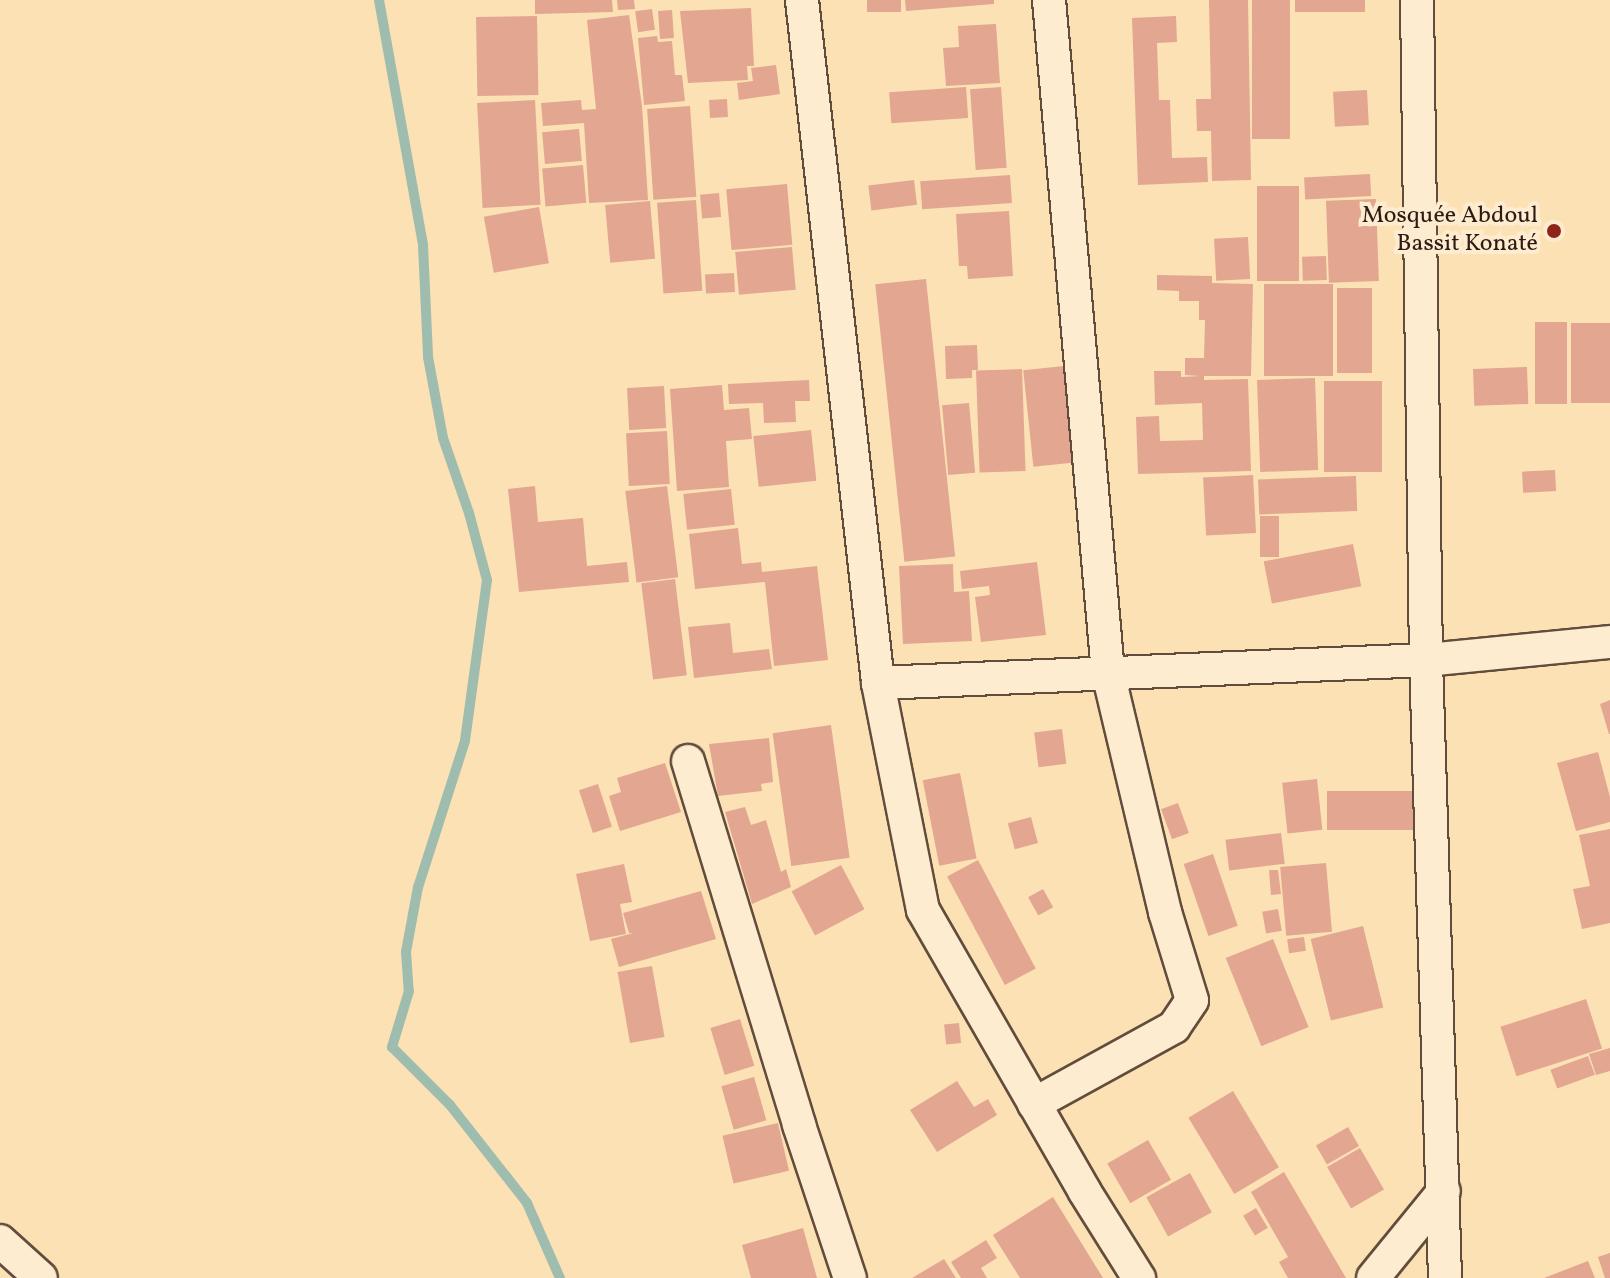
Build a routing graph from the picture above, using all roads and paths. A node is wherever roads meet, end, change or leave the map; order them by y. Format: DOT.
graph roads {
  1 [pos="802,0"];
  2 [pos="1049,0"];
  3 [pos="1417,0"];
  4 [pos="1610,642"];
  5 [pos="1426,660"];
  6 [pos="1108,673"];
  7 [pos="878,683"];
  8 [pos="688,761"];
  9 [pos="1034,1104"];
  10 [pos="1444,1191"];
  11 [pos="0,1241"];
  12 [pos="41,1278"];
  13 [pos="850,1278"];
  14 [pos="1139,1278"];
  15 [pos="1373,1278"];
  16 [pos="1445,1278"];
  1 -- 7 [label="street"];
  2 -- 6 [label="street"];
  3 -- 5 [label="street"];
  4 -- 5 [label="street"];
  5 -- 6 [label="street"];
  5 -- 10 [label="street"];
  6 -- 7 [label="street"];
  6 -- 9 [label="street"];
  7 -- 9 [label="street"];
  8 -- 13 [label="street"];
  9 -- 14 [label="street"];
  10 -- 15 [label="street"];
  10 -- 16 [label="street"];
  11 -- 12 [label="street"];
}
